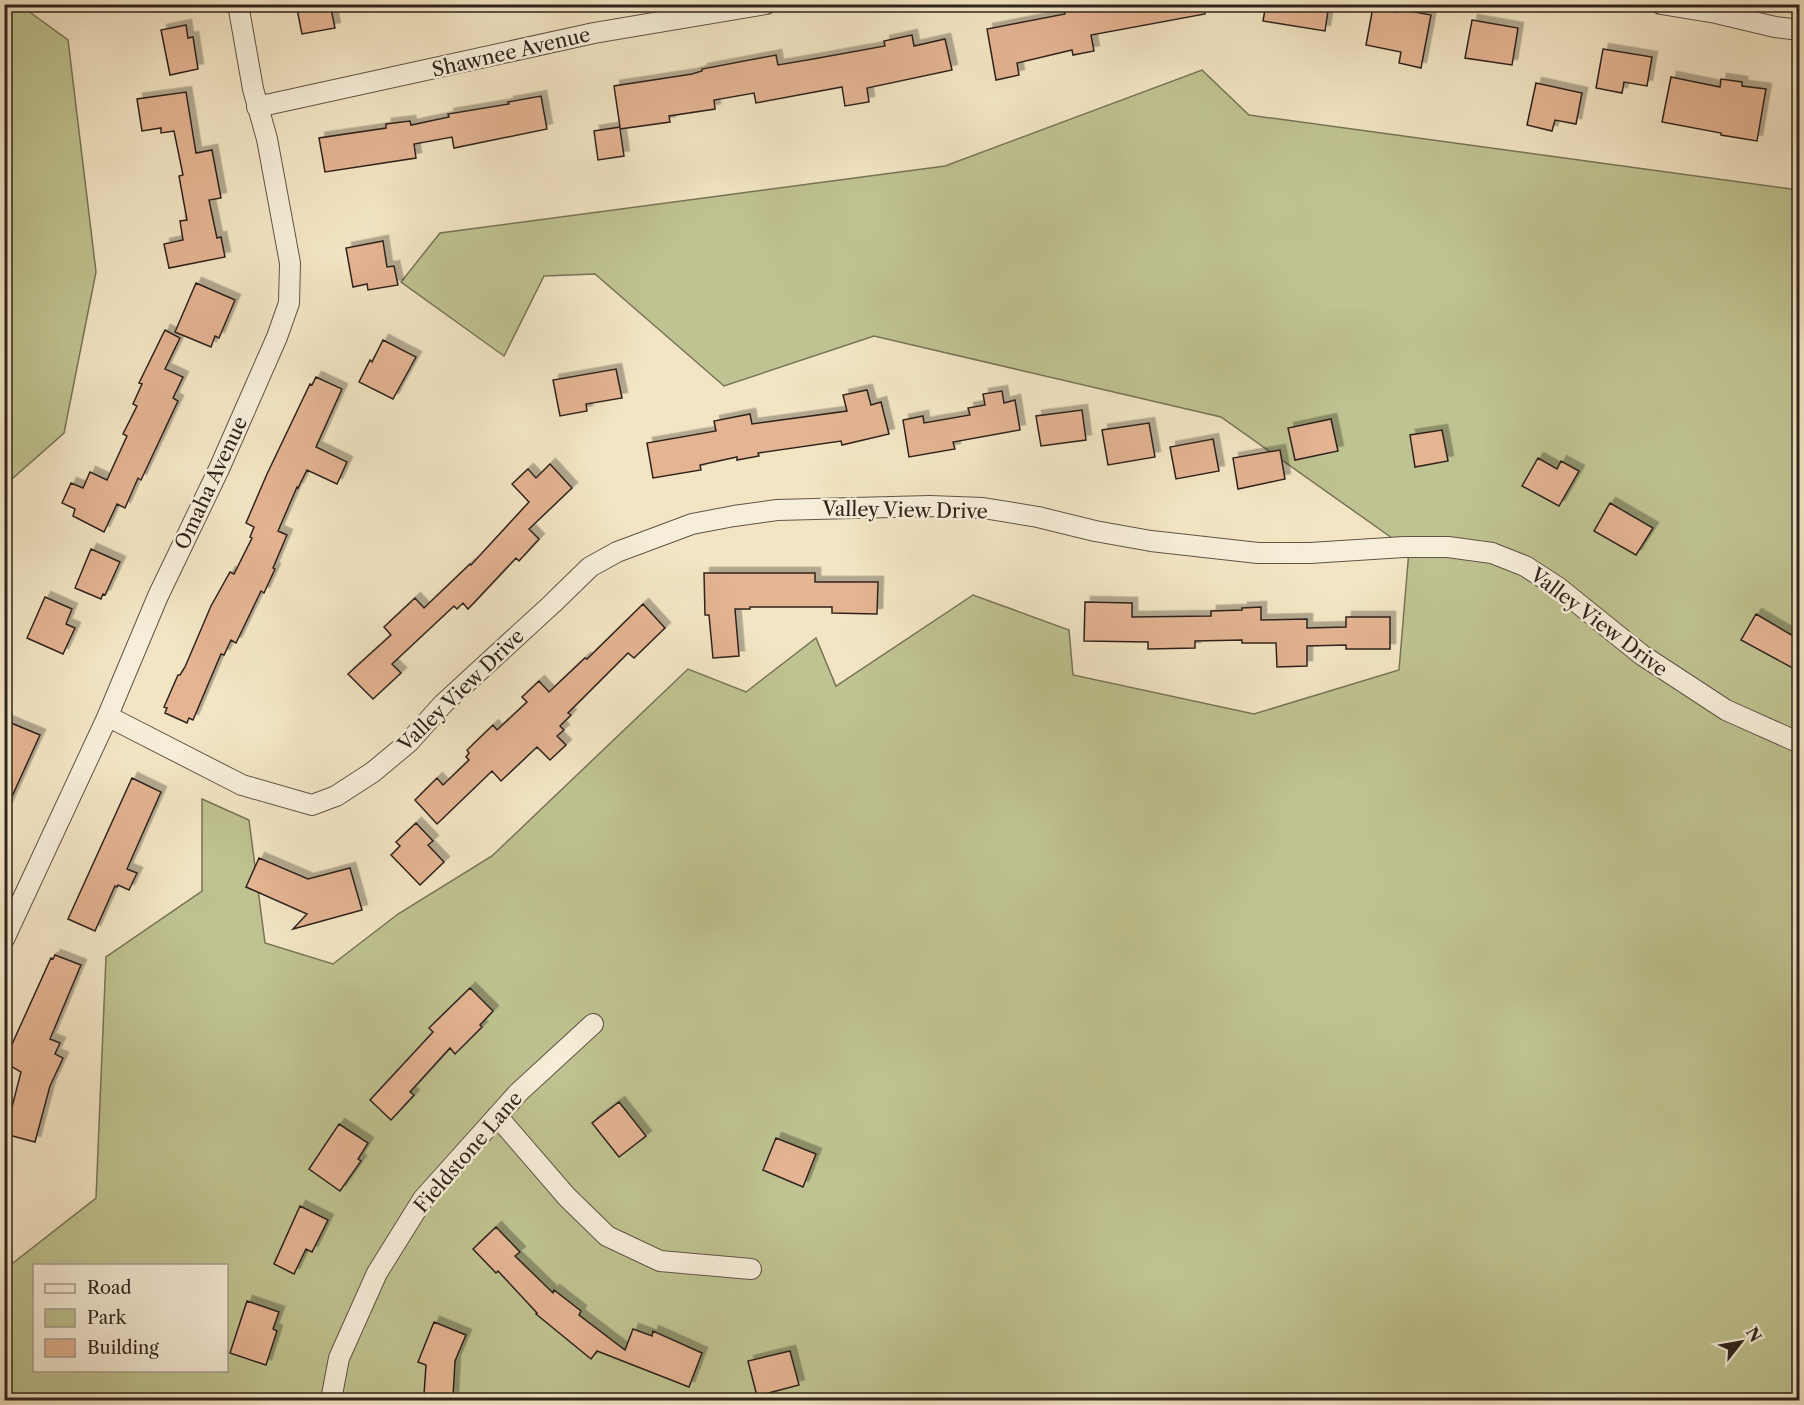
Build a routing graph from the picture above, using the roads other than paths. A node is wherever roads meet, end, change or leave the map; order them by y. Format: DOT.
graph roads {
  1 [pos="238,4"];
  2 [pos="766,4"];
  3 [pos="1661,4"];
  4 [pos="1800,30"];
  5 [pos="257,107"];
  6 [pos="106,720"];
  7 [pos="1800,743"];
  8 [pos="4,939"];
  9 [pos="593,1024"];
  10 [pos="497,1116"];
  11 [pos="751,1269"];
  12 [pos="331,1401"];
  1 -- 5 [label="street, Omaha Avenue"];
  2 -- 5 [label="street, Shawnee Avenue"];
  3 -- 4 [label="street"];
  5 -- 6 [label="street, Omaha Avenue"];
  6 -- 7 [label="street, Valley View Drive"];
  6 -- 8 [label="street, Omaha Avenue"];
  9 -- 10 [label="street, Fieldstone Lane"];
  10 -- 11 [label="street"];
  10 -- 12 [label="street, Fieldstone Lane"];
}
